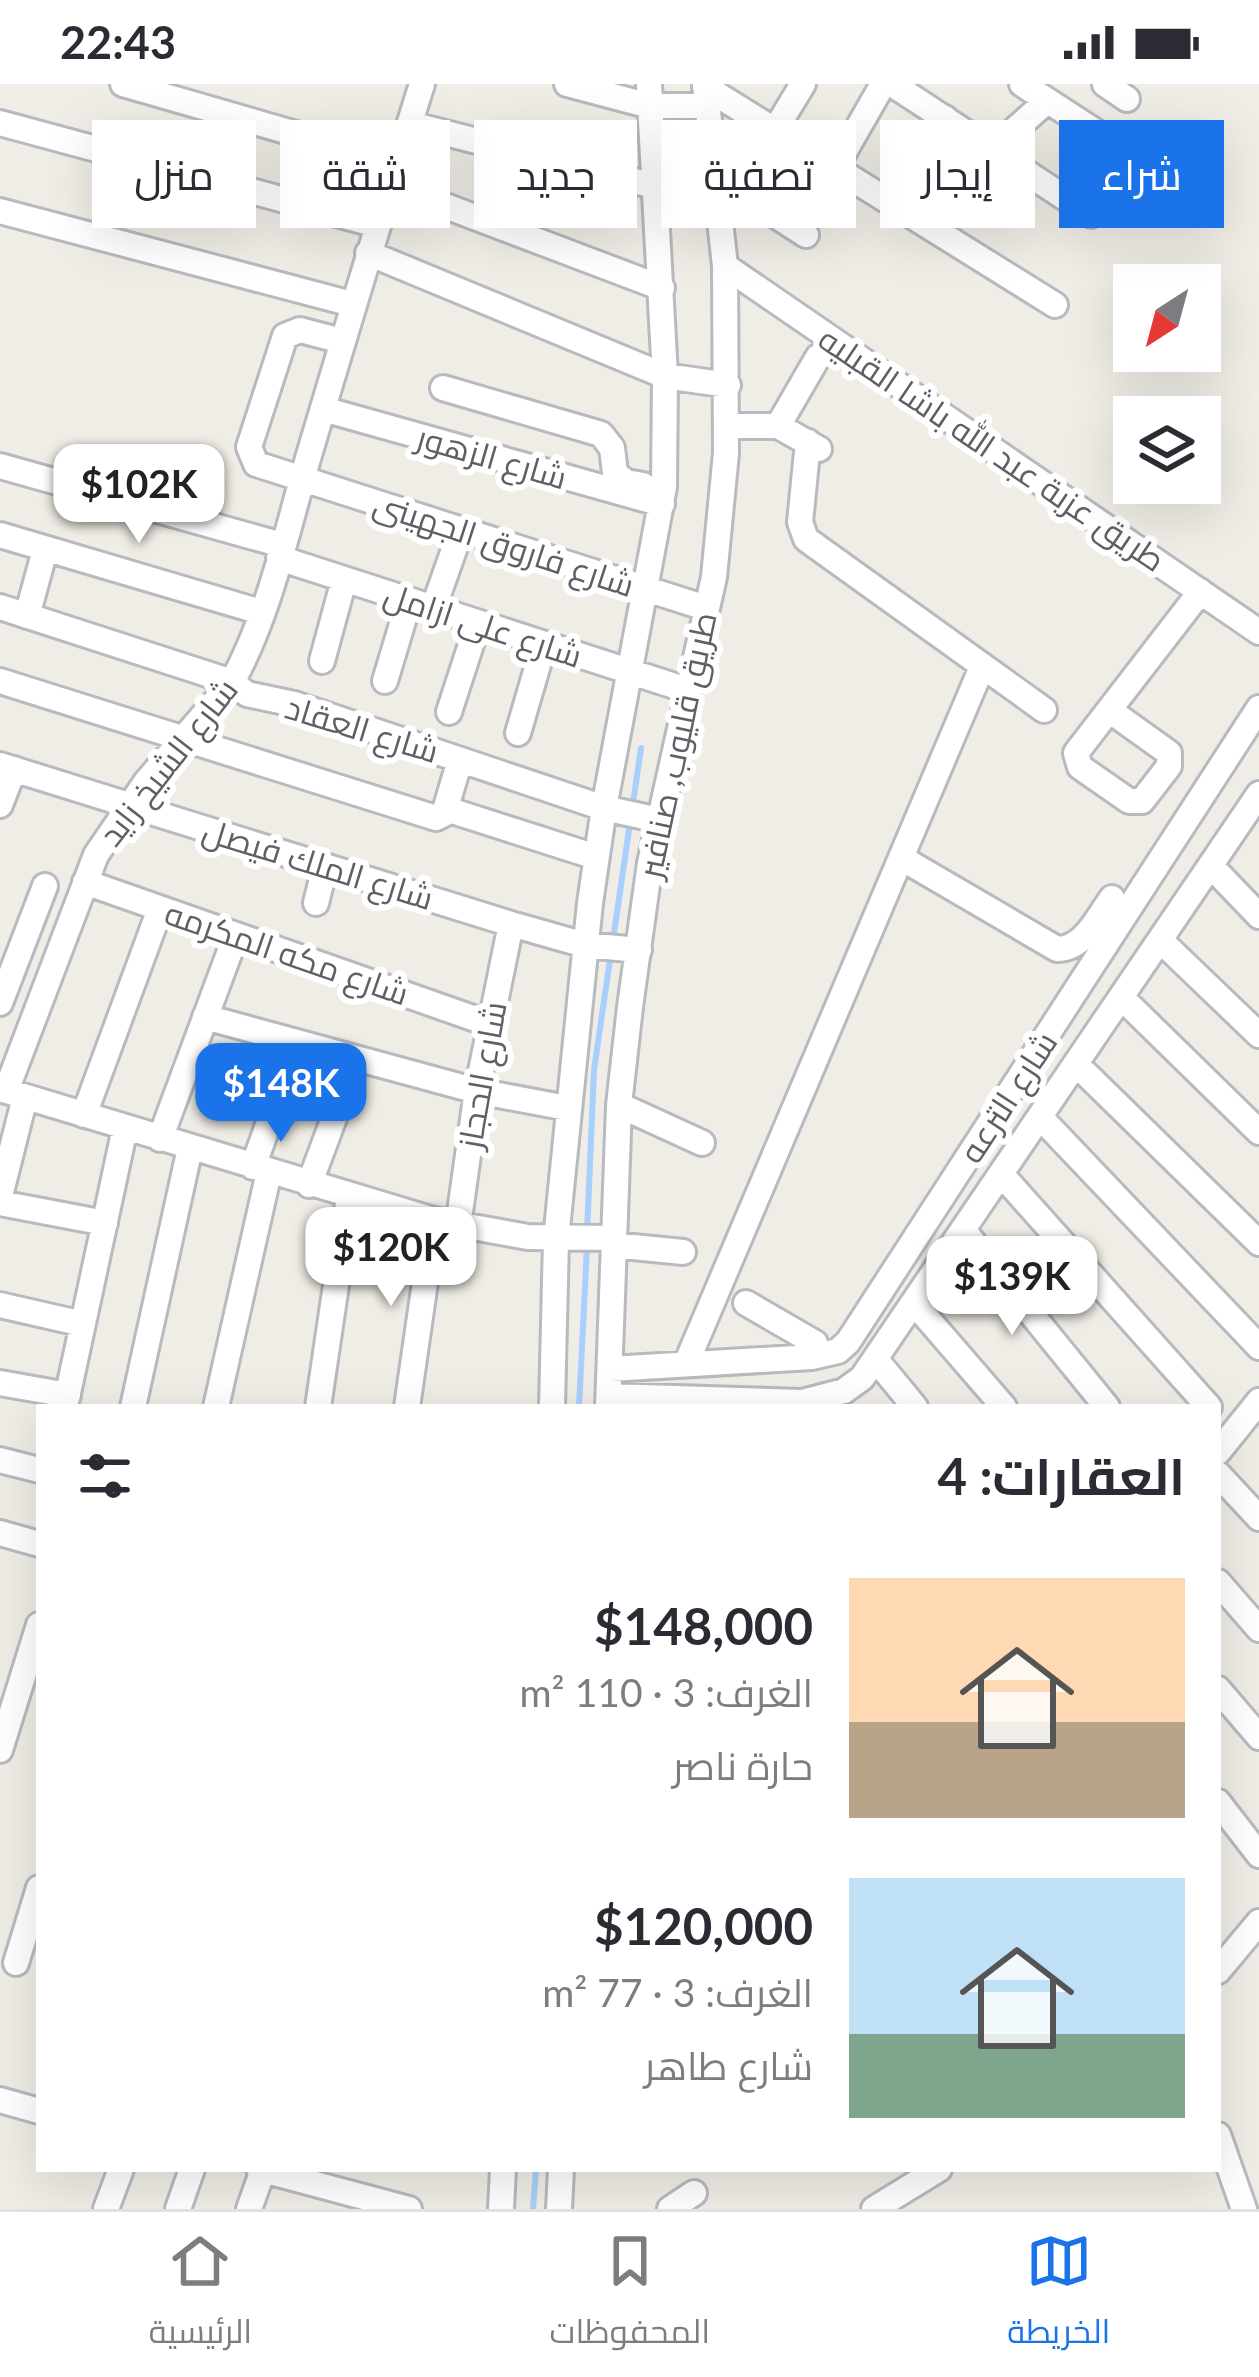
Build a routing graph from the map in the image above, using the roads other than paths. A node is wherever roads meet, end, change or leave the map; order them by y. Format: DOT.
graph roads {
  1 [pos="123,84"];
  2 [pos="567,84"];
  3 [pos="803,84"];
  4 [pos="887,84"];
  5 [pos="1022,84"];
  6 [pos="1105,84"];
  7 [pos="419,85"];
  8 [pos="706,92"];
  9 [pos="650,95"];
  10 [pos="1127,99"];
  11 [pos="1047,100"];
  12 [pos="945,118"];
  13 [pos="411,120"];
  14 [pos="757,120"];
  15 [pos="781,120"];
  16 [pos="948,120"];
  17 [pos="1024,120"];
  18 [pos="1077,120"];
  19 [pos="0,123"];
  20 [pos="450,134"];
  21 [pos="856,134"];
  22 [pos="280,136"];
  23 [pos="658,188"];
  24 [pos="661,189"];
  25 [pos="450,198"];
  26 [pos="280,199"];
  27 [pos="0,211"];
  28 [pos="376,228"];
  29 [pos="720,228"];
  30 [pos="795,228"];
  31 [pos="931,228"];
  32 [pos="806,235"];
  33 [pos="368,253"];
  34 [pos="724,266"];
  35 [pos="662,288"];
  36 [pos="352,304"];
  37 [pos="1055,305"];
  38 [pos="342,341"];
  39 [pos="818,357"];
  40 [pos="665,376"];
  41 [pos="728,385"];
  42 [pos="442,388"];
  43 [pos="323,410"];
  44 [pos="727,426"];
  45 [pos="778,426"];
  46 [pos="0,466"];
  47 [pos="302,480"];
  48 [pos="663,496"];
  49 [pos="461,530"];
  50 [pos="0,535"];
  51 [pos="45,550"];
  52 [pos="281,551"];
  53 [pos="344,580"];
  54 [pos="647,590"];
  55 [pos="1201,591"];
  56 [pos="421,605"];
  57 [pos="0,607"];
  58 [pos="706,608"];
  59 [pos="261,612"];
  60 [pos="27,616"];
  61 [pos="478,623"];
  62 [pos="1259,632"];
  63 [pos="544,644"];
  64 [pos="322,661"];
  65 [pos="982,667"];
  66 [pos="630,673"];
  67 [pos="0,681"];
  68 [pos="385,681"];
  69 [pos="232,682"];
  70 [pos="687,690"];
  71 [pos="1259,708"];
  72 [pos="1044,710"];
  73 [pos="1109,710"];
  74 [pos="449,712"];
  75 [pos="518,733"];
  76 [pos="184,740"];
  77 [pos="460,760"];
  78 [pos="7,767"];
  79 [pos="1259,794"];
  80 [pos="0,805"];
  81 [pos="128,806"];
  82 [pos="604,808"];
  83 [pos="445,812"];
  84 [pos="659,820"];
  85 [pos="596,857"];
  86 [pos="903,859"];
  87 [pos="1211,866"];
  88 [pos="326,867"];
  89 [pos="85,882"];
  90 [pos="45,886"];
  91 [pos="1112,898"];
  92 [pos="316,903"];
  93 [pos="160,909"];
  94 [pos="1259,916"];
  95 [pos="511,924"];
  96 [pos="236,935"];
  97 [pos="1160,940"];
  98 [pos="585,944"];
  99 [pos="639,950"];
  100 [pos="1122,998"];
  101 [pos="0,1003"];
  102 [pos="206,1017"];
  103 [pos="490,1024"];
  104 [pos="1259,1035"];
  105 [pos="297,1044"];
  106 [pos="356,1060"];
  107 [pos="1077,1065"];
  108 [pos="477,1091"];
  109 [pos="10,1093"];
  110 [pos="619,1105"];
  111 [pos="567,1108"];
  112 [pos="84,1115"];
  113 [pos="1041,1118"];
  114 [pos="125,1128"];
  115 [pos="1259,1132"];
  116 [pos="160,1139"];
  117 [pos="702,1143"];
  118 [pos="190,1148"];
  119 [pos="261,1170"];
  120 [pos="1002,1175"];
  121 [pos="309,1184"];
  122 [pos="349,1197"];
  123 [pos="0,1199"];
  124 [pos="104,1223"];
  125 [pos="446,1223"];
  126 [pos="964,1232"];
  127 [pos="556,1239"];
  128 [pos="613,1242"];
  129 [pos="1259,1243"];
  130 [pos="683,1252"];
  131 [pos="746,1303"];
  132 [pos="915,1304"];
  133 [pos="0,1305"];
  134 [pos="773,1318"];
  135 [pos="83,1324"];
  136 [pos="815,1343"];
  137 [pos="1259,1347"];
  138 [pos="775,1358"];
  139 [pos="877,1361"];
  140 [pos="686,1364"];
  141 [pos="610,1369"];
  142 [pos="0,1383"];
  143 [pos="66,1401"];
  144 [pos="609,1401"];
  145 [pos="1259,1401"];
  146 [pos="721,1403"];
  147 [pos="134,1404"];
  148 [pos="217,1404"];
  149 [pos="318,1404"];
  150 [pos="408,1404"];
  151 [pos="552,1404"];
  152 [pos="781,1404"];
  153 [pos="912,1404"];
  154 [pos="1001,1404"];
  155 [pos="1105,1404"];
  156 [pos="1206,1404"];
  157 [pos="1223,1434"];
  158 [pos="0,1460"];
  159 [pos="36,1469"];
  160 [pos="1221,1477"];
  161 [pos="1259,1518"];
  162 [pos="0,1533"];
  163 [pos="36,1538"];
  164 [pos="1221,1585"];
  165 [pos="1259,1629"];
  166 [pos="36,1635"];
  167 [pos="1221,1693"];
  168 [pos="1259,1738"];
  169 [pos="0,1750"];
  170 [pos="1221,1806"];
  171 [pos="1259,1855"];
  172 [pos="36,1899"];
  173 [pos="1259,1922"];
  174 [pos="18,1963"];
  175 [pos="1221,1967"];
  176 [pos="0,2100"];
  177 [pos="36,2110"];
  178 [pos="1221,2144"];
  179 [pos="120,2172"];
  180 [pos="191,2172"];
  181 [pos="260,2172"];
  182 [pos="269,2172"];
  183 [pos="503,2172"];
  184 [pos="561,2172"];
  185 [pos="934,2172"];
  186 [pos="694,2193"];
  187 [pos="106,2209"];
  188 [pos="178,2209"];
  189 [pos="249,2209"];
  190 [pos="409,2209"];
  191 [pos="500,2209"];
  192 [pos="559,2209"];
  193 [pos="670,2209"];
  194 [pos="874,2209"];
  195 [pos="1244,2209"];
  1 -- 22 [label="street"];
  2 -- 9 [label="street"];
  3 -- 15 [label="street"];
  4 -- 12 [label="street"];
  4 -- 21 [label="street"];
  5 -- 11 [label="street"];
  6 -- 10 [label="street"];
  7 -- 13 [label="street, شارع الشيخ زايد"];
  8 -- 9 [label="street"];
  8 -- 14 [label="street"];
  9 -- 23 [label="street, طريق قليوب, صنافير"];
  11 -- 17 [label="street"];
  11 -- 18 [label="street"];
  12 -- 16 [label="street"];
  19 -- 26 [label="street"];
  20 -- 23 [label="street"];
  23 -- 24 [label="street"];
  23 -- 35 [label="street, طريق قليوب, صنافير"];
  25 -- 35 [label="street"];
  27 -- 36 [label="street"];
  28 -- 33 [label="street, شارع الشيخ زايد"];
  29 -- 34 [label="street, طريق قليوب, صنافير"];
  30 -- 32 [label="street"];
  31 -- 37 [label="street"];
  33 -- 36 [label="street, شارع الشيخ زايد"];
  33 -- 40 [label="street"];
  34 -- 41 [label="street, طريق قليوب, صنافير"];
  34 -- 55 [label="street, طريق عزبة عبد الله باشا القبليه"];
  35 -- 40 [label="street, طريق قليوب, صنافير"];
  36 -- 38 [label="street, شارع الشيخ زايد"];
  38 -- 43 [label="street, شارع الشيخ زايد"];
  38 -- 47 [label="street, شارع فاروق الجهينى"];
  39 -- 45 [label="street"];
  40 -- 41 [label="street"];
  40 -- 48 [label="street, طريق قليوب, صنافير"];
  41 -- 44 [label="street, طريق قليوب, صنافير"];
  42 -- 48 [label="street"];
  43 -- 47 [label="street, شارع الشيخ زايد"];
  43 -- 48 [label="street, شارع الزهور"];
  44 -- 45 [label="street"];
  44 -- 58 [label="street, طريق قليوب, صنافير"];
  45 -- 65 [label="street"];
  46 -- 52 [label="street, شارع على ازامل"];
  47 -- 49 [label="street, شارع فاروق الجهينى"];
  47 -- 52 [label="street, شارع الشيخ زايد"];
  48 -- 54 [label="street, طريق قليوب, صنافير"];
  49 -- 54 [label="street, شارع فاروق الجهينى"];
  49 -- 56 [label="street"];
  50 -- 51 [label="street"];
  51 -- 59 [label="street"];
  51 -- 60 [label="street"];
  52 -- 53 [label="street, شارع على ازامل"];
  52 -- 59 [label="street, شارع الشيخ زايد"];
  53 -- 56 [label="street, شارع على ازامل"];
  53 -- 64 [label="street"];
  54 -- 58 [label="street, شارع فاروق الجهينى"];
  54 -- 66 [label="street, طريق قليوب, صنافير"];
  55 -- 62 [label="street, طريق عزبة عبد الله باشا القبليه"];
  55 -- 73 [label="street"];
  56 -- 61 [label="street, شارع على ازامل"];
  56 -- 68 [label="street"];
  57 -- 60 [label="street, شارع العقاد"];
  58 -- 70 [label="street, طريق قليوب, صنافير"];
  59 -- 69 [label="street, شارع الشيخ زايد"];
  60 -- 69 [label="street, شارع العقاد"];
  61 -- 63 [label="street, شارع على ازامل"];
  61 -- 74 [label="street"];
  63 -- 66 [label="street, شارع على ازامل"];
  63 -- 75 [label="street"];
  65 -- 72 [label="street"];
  65 -- 86 [label="street"];
  66 -- 70 [label="street, شارع على ازامل"];
  66 -- 82 [label="street, طريق قليوب, صنافير"];
  67 -- 76 [label="street"];
  69 -- 76 [label="street, شارع الشيخ زايد"];
  69 -- 77 [label="street, شارع العقاد"];
  70 -- 84 [label="street, طريق قليوب, صنافير"];
  71 -- 138 [label="street, شارع الترعه"];
  76 -- 81 [label="street, شارع الشيخ زايد"];
  76 -- 83 [label="street"];
  77 -- 82 [label="street, شارع العقاد"];
  77 -- 83 [label="street"];
  78 -- 80 [label="street"];
  78 -- 81 [label="street, شارع الملك فيصل"];
  79 -- 87 [label="street"];
  81 -- 88 [label="street, شارع الملك فيصل"];
  81 -- 89 [label="street, شارع الشيخ زايد"];
  82 -- 84 [label="street, شارع العقاد"];
  82 -- 85 [label="street, طريق قليوب, صنافير"];
  83 -- 85 [label="street"];
  84 -- 99 [label="street, طريق قليوب, صنافير"];
  85 -- 98 [label="street, طريق قليوب, صنافير"];
  86 -- 91 [label="street"];
  86 -- 140 [label="street"];
  87 -- 94 [label="street"];
  87 -- 97 [label="street"];
  88 -- 92 [label="street"];
  88 -- 95 [label="street, شارع الملك فيصل"];
  89 -- 93 [label="street, شارع مكه المكرمه"];
  89 -- 109 [label="street, شارع الشيخ زايد"];
  90 -- 101 [label="street"];
  93 -- 96 [label="street, شارع مكه المكرمه"];
  93 -- 112 [label="street"];
  95 -- 98 [label="street, شارع الملك فيصل"];
  95 -- 103 [label="street, شارع الحجاز"];
  96 -- 102 [label="street"];
  96 -- 103 [label="street, شارع مكه المكرمه"];
  97 -- 100 [label="street"];
  97 -- 104 [label="street"];
  98 -- 99 [label="street, شارع الملك فيصل"];
  98 -- 111 [label="street, طريق قليوب, صنافير"];
  99 -- 110 [label="street, طريق قليوب, صنافير"];
  100 -- 107 [label="street"];
  100 -- 115 [label="street"];
  102 -- 105 [label="street"];
  102 -- 116 [label="street"];
  103 -- 108 [label="street, شارع الحجاز"];
  105 -- 106 [label="street"];
  105 -- 119 [label="street"];
  106 -- 108 [label="street"];
  106 -- 121 [label="street"];
  107 -- 113 [label="street"];
  107 -- 129 [label="street"];
  108 -- 111 [label="street"];
  108 -- 125 [label="street, شارع الحجاز"];
  109 -- 112 [label="street"];
  109 -- 123 [label="street, شارع الشيخ زايد"];
  110 -- 117 [label="street"];
  110 -- 128 [label="street, طريق قليوب, صنافير"];
  111 -- 127 [label="street, طريق قليوب, صنافير"];
  112 -- 114 [label="street"];
  113 -- 120 [label="street"];
  113 -- 137 [label="street"];
  114 -- 116 [label="street"];
  114 -- 124 [label="street"];
  116 -- 118 [label="street"];
  118 -- 119 [label="street"];
  118 -- 147 [label="street"];
  119 -- 121 [label="street"];
  119 -- 148 [label="street"];
  120 -- 126 [label="street"];
  120 -- 156 [label="street"];
  121 -- 122 [label="street"];
  122 -- 125 [label="street"];
  122 -- 149 [label="street"];
  123 -- 124 [label="street"];
  124 -- 135 [label="street"];
  125 -- 127 [label="street"];
  125 -- 150 [label="street, شارع الحجاز"];
  126 -- 132 [label="street"];
  126 -- 155 [label="street"];
  127 -- 128 [label="street"];
  127 -- 151 [label="street, طريق قليوب, صنافير"];
  128 -- 130 [label="street"];
  128 -- 141 [label="street, طريق قليوب, صنافير"];
  131 -- 134 [label="street"];
  132 -- 139 [label="street"];
  132 -- 154 [label="street"];
  133 -- 135 [label="street"];
  134 -- 136 [label="street"];
  134 -- 138 [label="street"];
  135 -- 143 [label="street"];
  138 -- 140 [label="street, شارع الترعه"];
  139 -- 152 [label="street"];
  139 -- 153 [label="street"];
  140 -- 141 [label="street, شارع الترعه"];
  141 -- 144 [label="street, طريق قليوب, صنافير"];
  142 -- 143 [label="street"];
  144 -- 146 [label="street"];
  145 -- 157 [label="street"];
  146 -- 152 [label="street"];
  158 -- 159 [label="street"];
  160 -- 161 [label="street"];
  162 -- 163 [label="street"];
  164 -- 165 [label="street"];
  166 -- 169 [label="street"];
  167 -- 168 [label="street"];
  170 -- 171 [label="street"];
  172 -- 174 [label="street"];
  173 -- 175 [label="street"];
  176 -- 177 [label="street"];
  178 -- 195 [label="street"];
  179 -- 187 [label="street"];
  180 -- 188 [label="street"];
  181 -- 189 [label="street"];
  182 -- 190 [label="street"];
  183 -- 191 [label="street"];
  184 -- 192 [label="street"];
  185 -- 194 [label="street"];
  186 -- 193 [label="street"];
}
